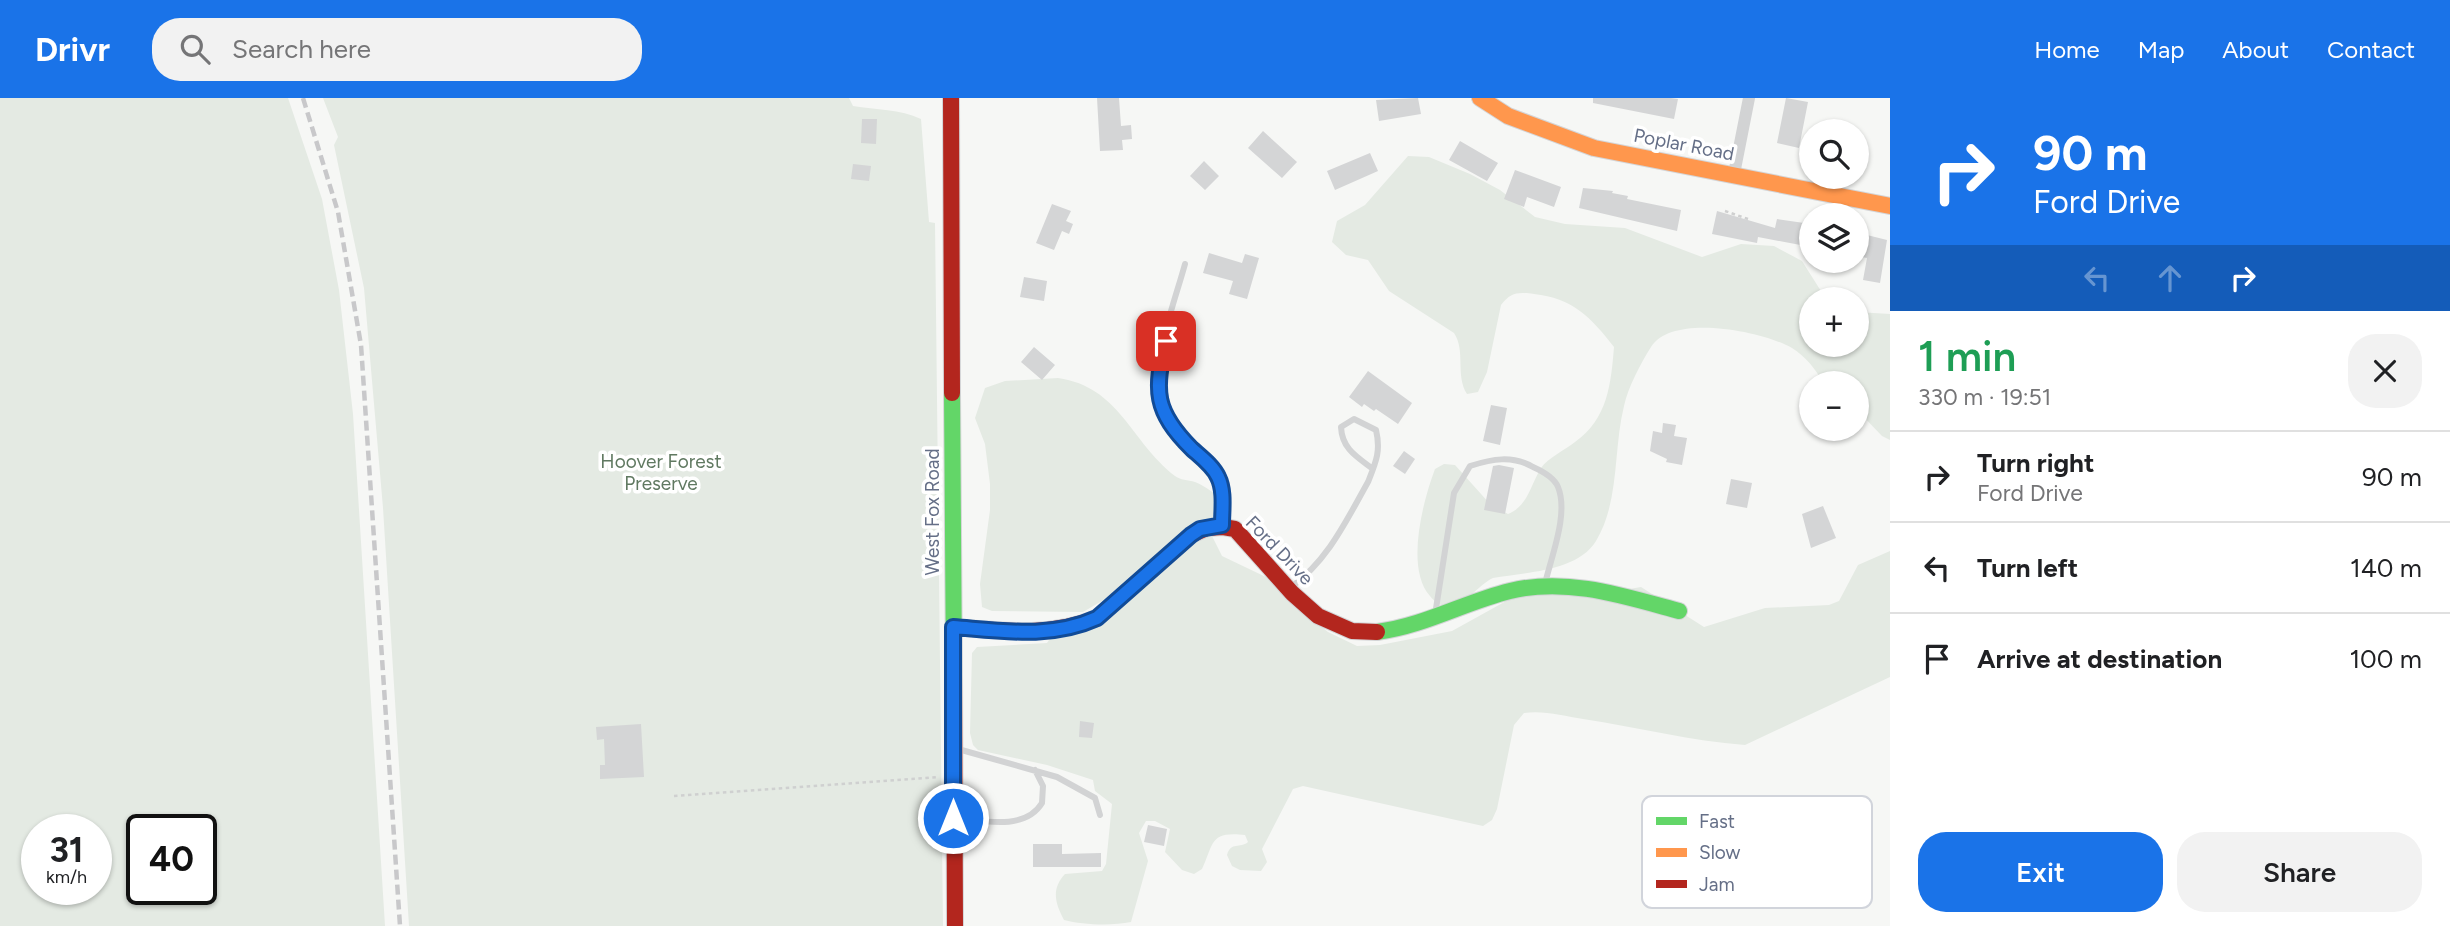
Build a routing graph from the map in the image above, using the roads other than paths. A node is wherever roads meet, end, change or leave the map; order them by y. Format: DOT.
graph roads {
  1 [pos="951,98"];
  2 [pos="1480,98"];
  3 [pos="1749,98"];
  4 [pos="1734,174"];
  5 [pos="1890,206"];
  6 [pos="1185,264"];
  7 [pos="1373,469"];
  8 [pos="1222,525"];
  9 [pos="1545,588"];
  10 [pos="1288,589"];
  11 [pos="1679,611"];
  12 [pos="1435,617"];
  13 [pos="953,627"];
  14 [pos="952,747"];
  15 [pos="1035,770"];
  16 [pos="1100,815"];
  17 [pos="953,818"];
  18 [pos="955,926"];
  1 -- 13 [label="street, West Fox Road"];
  2 -- 4 [label="street, Poplar Road"];
  3 -- 4 [label="street"];
  4 -- 5 [label="street, Poplar Road"];
  6 -- 8 [label="lane"];
  7 -- 7 [label="lane"];
  7 -- 10 [label="lane"];
  8 -- 10 [label="street, Ford Drive"];
  8 -- 13 [label="street, Ford Drive"];
  9 -- 11 [label="street, Ford Drive"];
  9 -- 12 [label="street, Ford Drive"];
  9 -- 12 [label="lane"];
  10 -- 12 [label="street, Ford Drive"];
  13 -- 14 [label="street, West Fox Road"];
  14 -- 15 [label="lane"];
  14 -- 17 [label="street, West Fox Road"];
  15 -- 16 [label="lane"];
  15 -- 17 [label="lane"];
  17 -- 18 [label="street, West Fox Road"];
}
